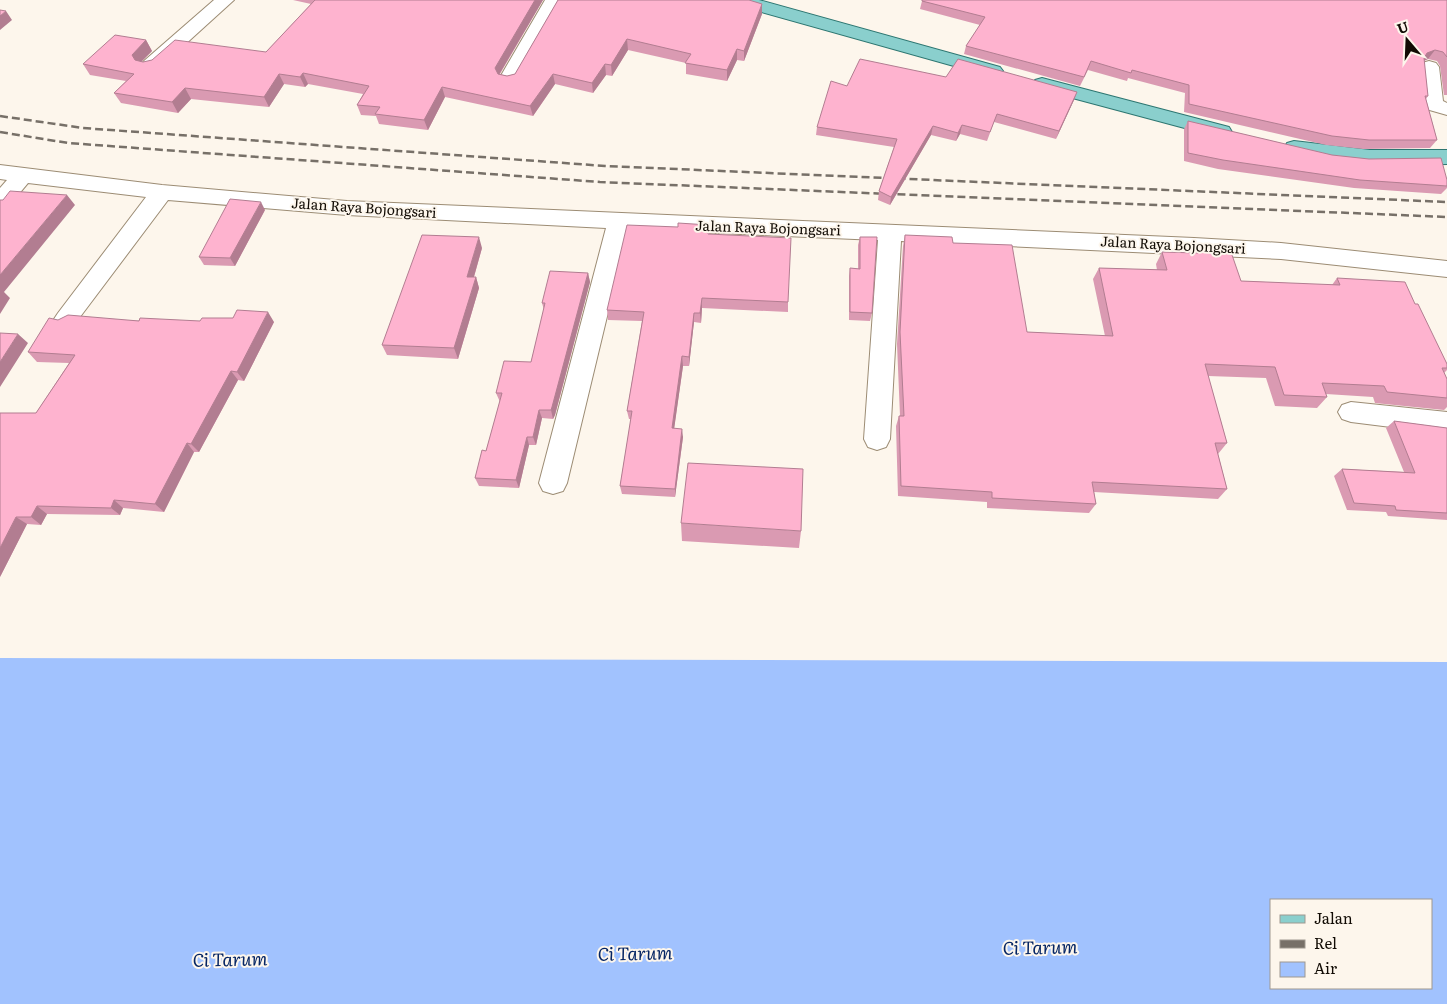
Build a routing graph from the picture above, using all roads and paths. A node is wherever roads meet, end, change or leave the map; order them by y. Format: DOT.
graph roads {
  1 [pos="225,0"];
  2 [pos="554,0"];
  3 [pos="739,0"];
  4 [pos="150,65"];
  5 [pos="1429,67"];
  6 [pos="509,79"];
  7 [pos="1447,109"];
  8 [pos="1244,136"];
  9 [pos="1272,143"];
  10 [pos="1447,157"];
  11 [pos="0,172"];
  12 [pos="23,175"];
  13 [pos="162,192"];
  14 [pos="0,202"];
  15 [pos="619,222"];
  16 [pos="890,233"];
  17 [pos="1444,269"];
  18 [pos="1447,293"];
  19 [pos="66,319"];
  20 [pos="1351,412"];
  21 [pos="1447,423"];
  22 [pos="877,439"];
  23 [pos="553,484"];
  1 -- 4 [label="street"];
  2 -- 6 [label="street"];
  3 -- 8 [label="main road"];
  5 -- 7 [label="street"];
  9 -- 10 [label="main road"];
  11 -- 12 [label="street, Jalan Raya Bojongsari"];
  12 -- 13 [label="street, Jalan Raya Bojongsari"];
  12 -- 14 [label="street"];
  13 -- 15 [label="street, Jalan Raya Bojongsari"];
  13 -- 19 [label="street"];
  15 -- 16 [label="street, Jalan Raya Bojongsari"];
  15 -- 23 [label="street"];
  16 -- 17 [label="street, Jalan Raya Bojongsari"];
  16 -- 22 [label="street"];
  17 -- 18 [label="street"];
  20 -- 21 [label="street"];
}
